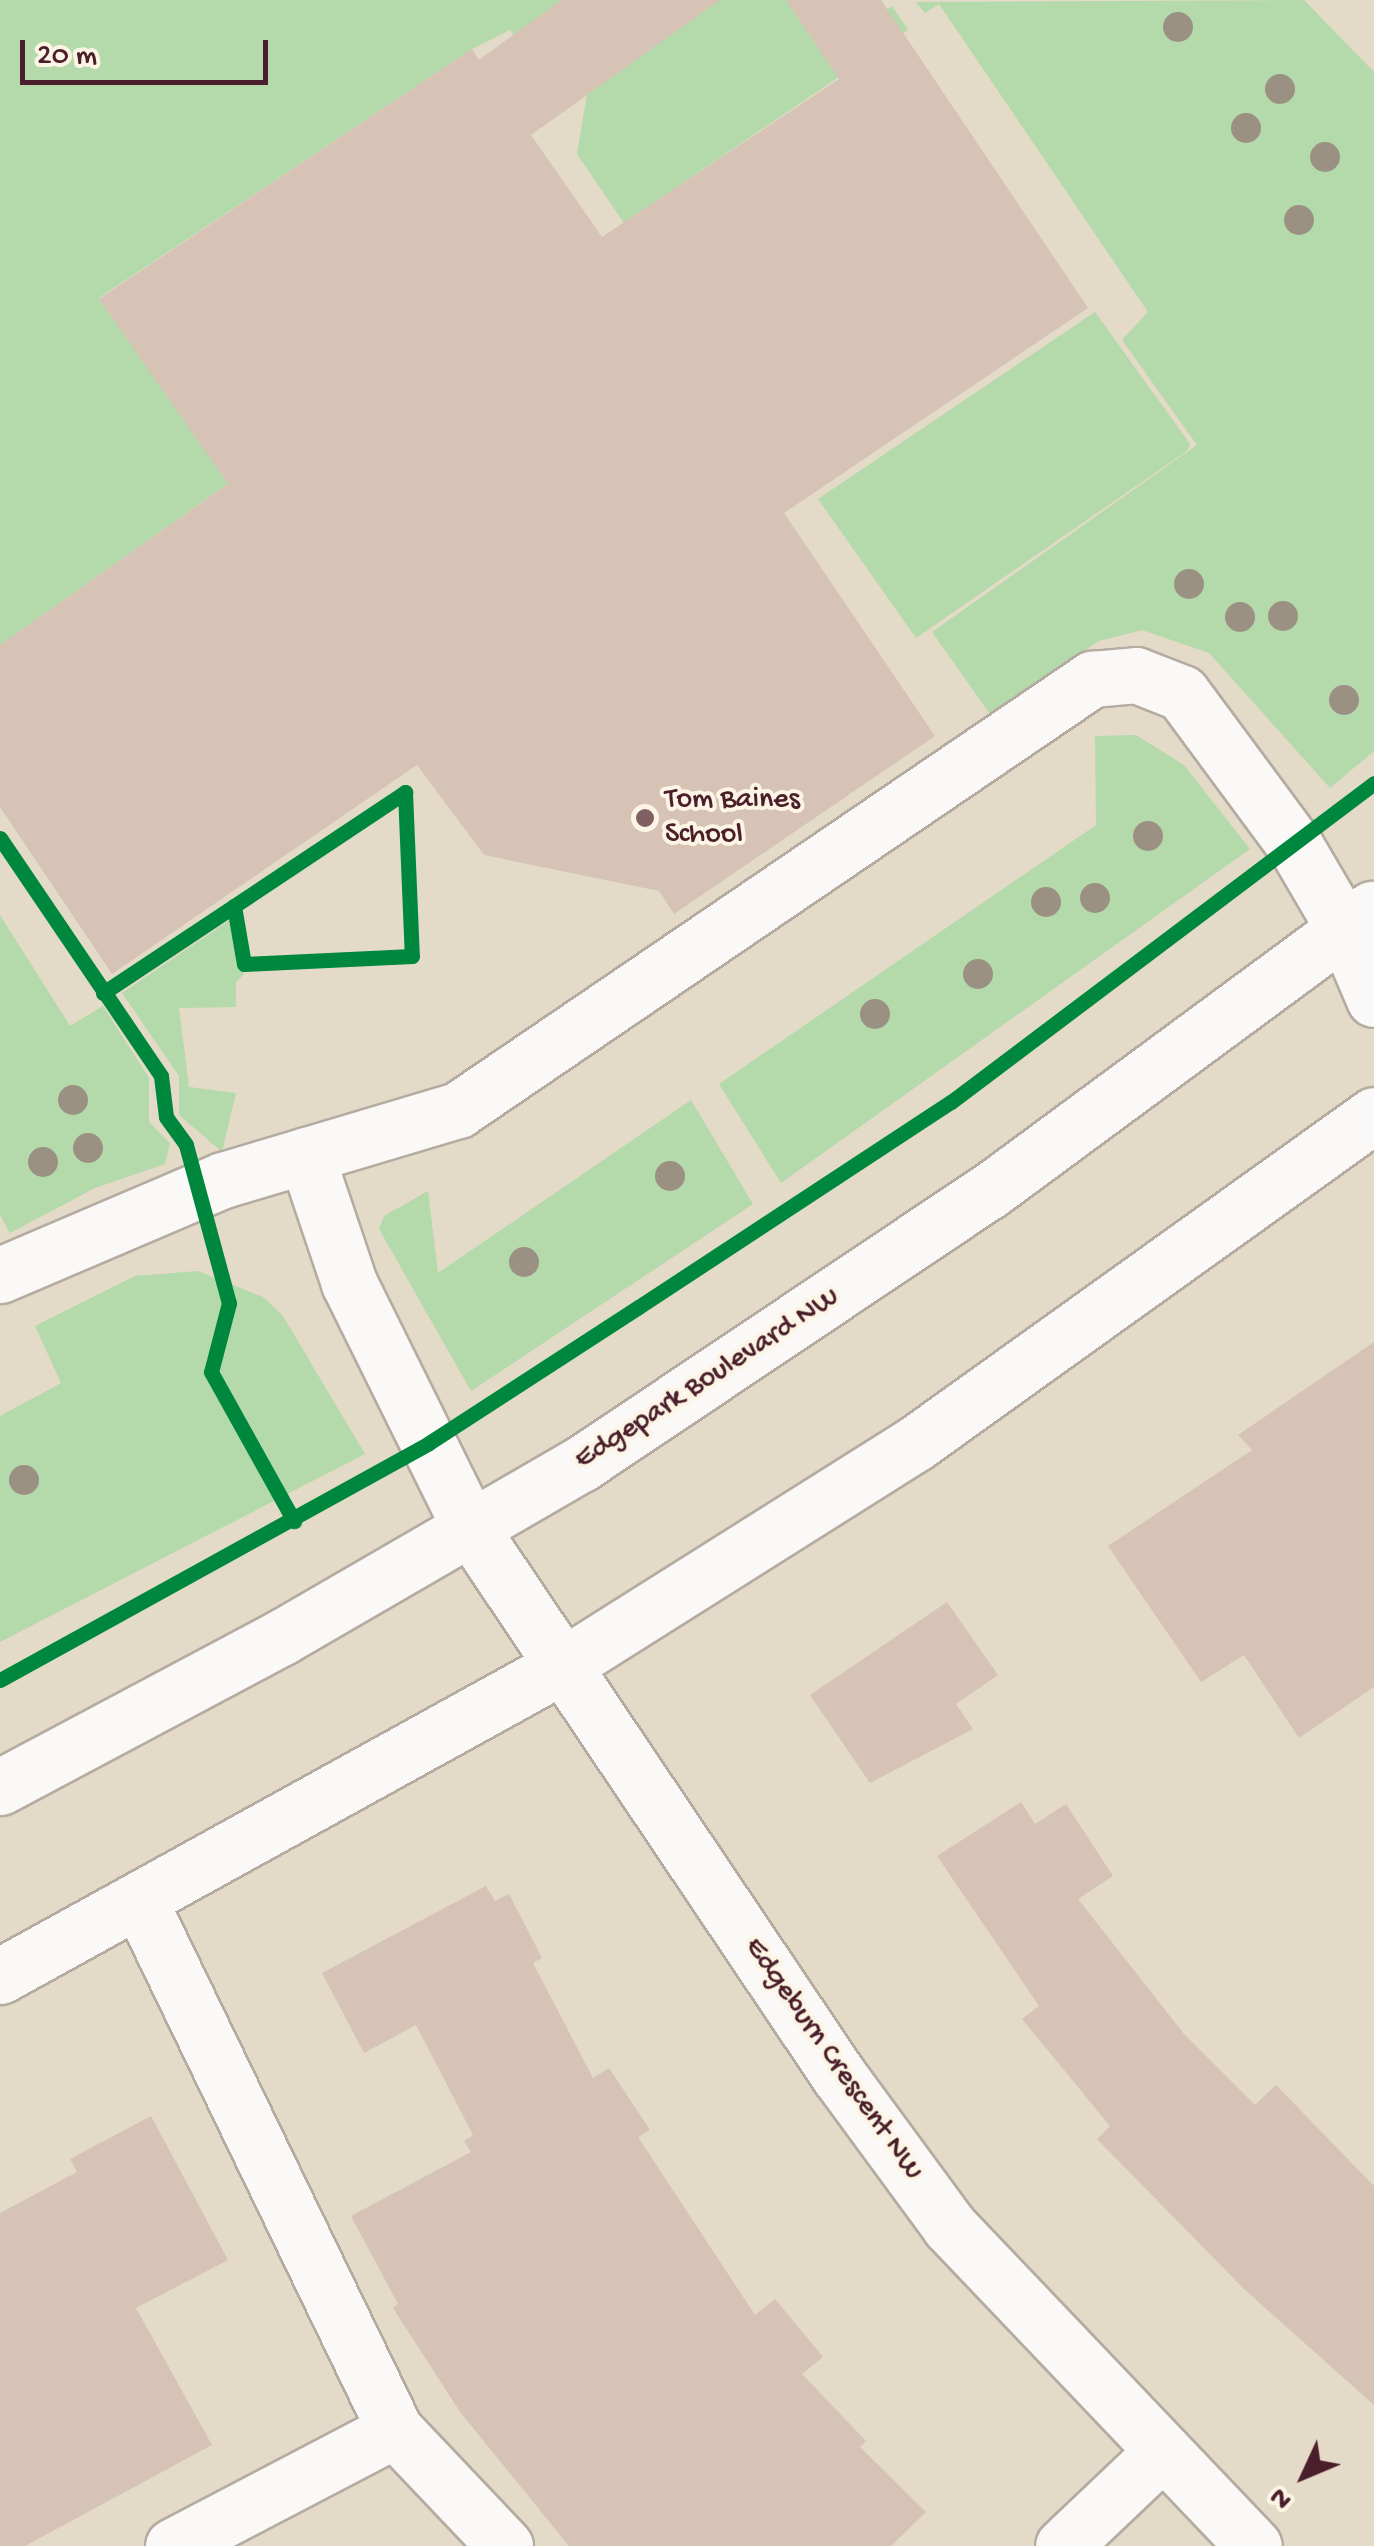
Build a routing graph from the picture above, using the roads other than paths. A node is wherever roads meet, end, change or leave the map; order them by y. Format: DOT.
graph roads {
  1 [pos="1359,920"];
  2 [pos="1374,1000"];
  3 [pos="1374,1115"];
  4 [pos="306,1156"];
  5 [pos="0,1275"];
  6 [pos="469,1526"];
  7 [pos="562,1666"];
  8 [pos="0,1788"];
  9 [pos="140,1902"];
  10 [pos="0,1976"];
  11 [pos="395,2430"];
  12 [pos="1163,2451"];
  13 [pos="173,2546"];
  14 [pos="504,2546"];
  15 [pos="1063,2546"];
  16 [pos="1254,2546"];
  1 -- 2 [label="street"];
  1 -- 4 [label="street"];
  1 -- 6 [label="street, Edgepark Boulevard NW"];
  3 -- 7 [label="street"];
  4 -- 5 [label="street"];
  4 -- 6 [label="street, Edgeburn Crescent NW"];
  6 -- 7 [label="street, Edgeburn Crescent NW"];
  6 -- 8 [label="street, Edgepark Boulevard NW"];
  7 -- 9 [label="street"];
  7 -- 12 [label="street, Edgeburn Crescent NW"];
  9 -- 10 [label="street"];
  9 -- 11 [label="street"];
  11 -- 13 [label="street"];
  11 -- 14 [label="street"];
  12 -- 15 [label="street"];
  12 -- 16 [label="street, Edgeburn Crescent NW"];
}
